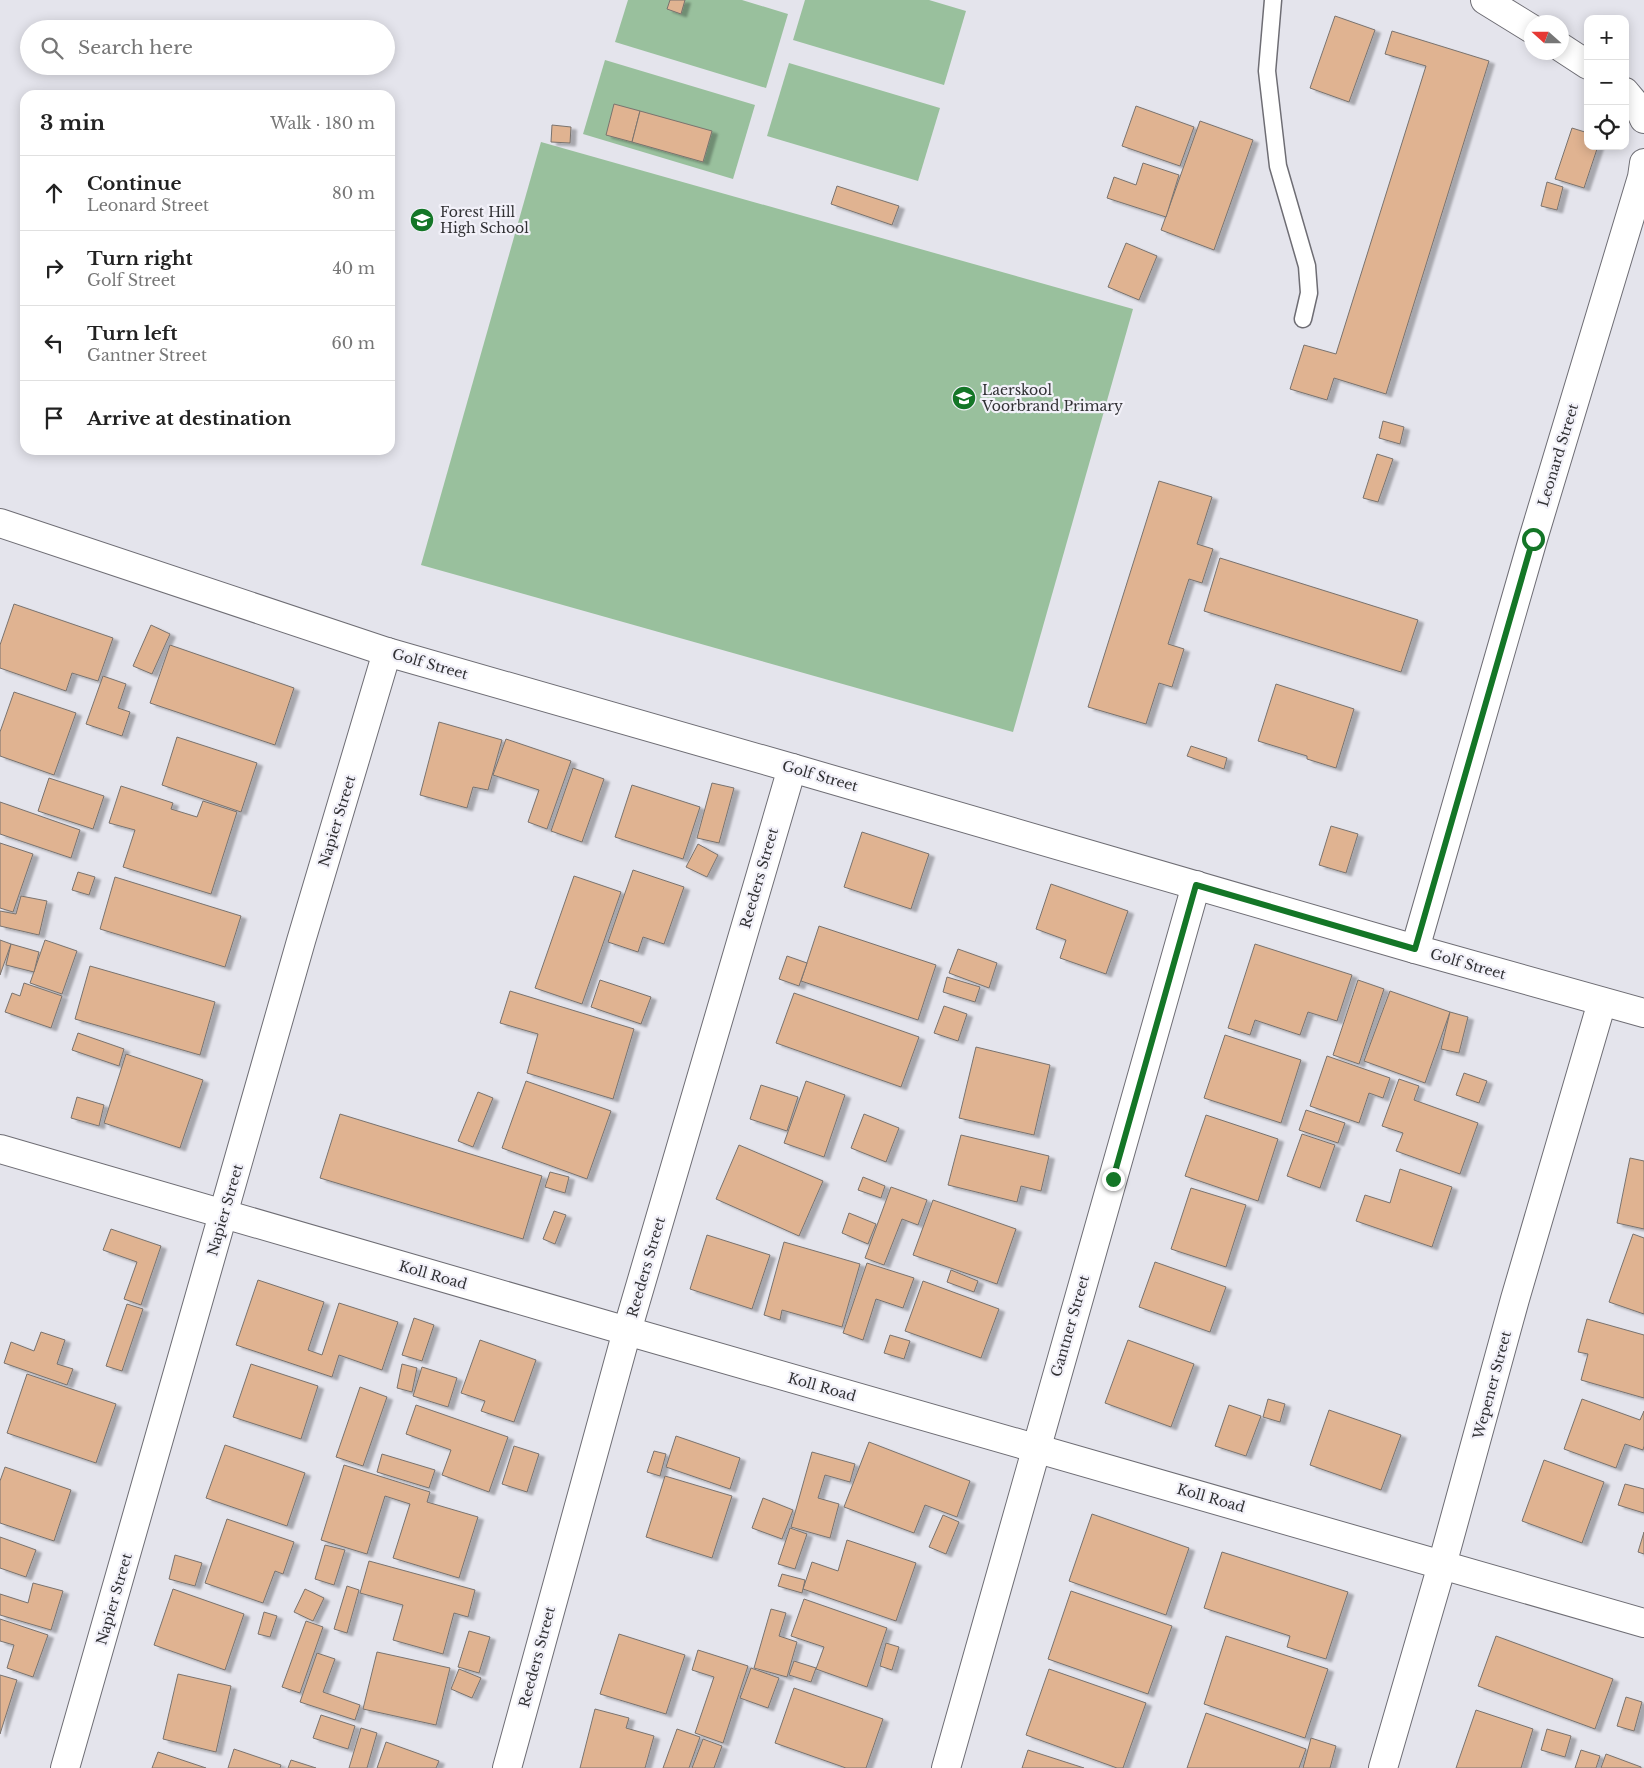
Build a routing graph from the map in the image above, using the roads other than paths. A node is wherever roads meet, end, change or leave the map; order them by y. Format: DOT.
graph roads {
  1 [pos="1273,0"];
  2 [pos="1486,0"];
  3 [pos="1524,24"];
  4 [pos="1569,53"];
  5 [pos="1584,62"];
  6 [pos="1629,97"];
  7 [pos="1644,119"];
  8 [pos="1644,163"];
  9 [pos="1303,319"];
  10 [pos="0,523"];
  11 [pos="388,652"];
  12 [pos="792,768"];
  13 [pos="1196,885"];
  14 [pos="1415,949"];
  15 [pos="1602,1002"];
  16 [pos="1644,1013"];
  17 [pos="0,1149"];
  18 [pos="224,1214"];
  19 [pos="627,1331"];
  20 [pos="1036,1448"];
  21 [pos="1442,1565"];
  22 [pos="1644,1623"];
  23 [pos="65,1768"];
  24 [pos="507,1768"];
  25 [pos="946,1768"];
  26 [pos="1383,1768"];
  1 -- 9 [label="lane"];
  2 -- 3 [label="street"];
  4 -- 5 [label="street"];
  6 -- 7 [label="street"];
  8 -- 14 [label="street, Leonard Street"];
  10 -- 11 [label="street, Golf Street"];
  11 -- 12 [label="street, Golf Street"];
  11 -- 18 [label="street, Napier Street"];
  12 -- 13 [label="street, Golf Street"];
  12 -- 19 [label="street, Reeders Street"];
  13 -- 14 [label="street, Golf Street"];
  13 -- 20 [label="street, Gantner Street"];
  14 -- 15 [label="street, Golf Street"];
  15 -- 16 [label="street, Golf Street"];
  15 -- 21 [label="street, Wepener Street"];
  17 -- 18 [label="street, Koll Road"];
  18 -- 19 [label="street, Koll Road"];
  18 -- 23 [label="street, Napier Street"];
  19 -- 20 [label="street, Koll Road"];
  19 -- 24 [label="street, Reeders Street"];
  20 -- 21 [label="street, Koll Road"];
  20 -- 25 [label="street, Gantner Street"];
  21 -- 22 [label="street, Koll Road"];
  21 -- 26 [label="street, Wepener Street"];
}
